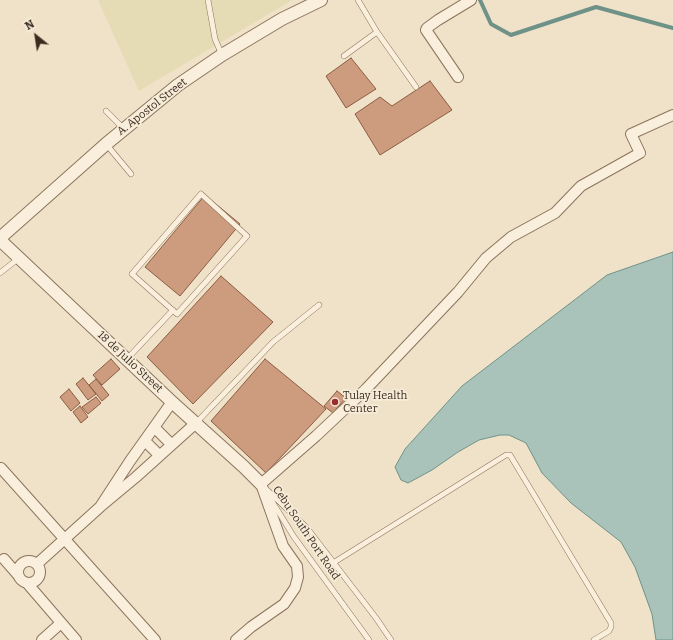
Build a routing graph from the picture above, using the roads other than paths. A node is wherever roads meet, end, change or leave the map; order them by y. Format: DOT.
graph roads {
  1 [pos="208,0"];
  2 [pos="321,0"];
  3 [pos="358,0"];
  4 [pos="471,0"];
  5 [pos="377,32"];
  6 [pos="222,55"];
  7 [pos="344,56"];
  8 [pos="458,77"];
  9 [pos="416,86"];
  10 [pos="106,111"];
  11 [pos="673,115"];
  12 [pos="124,129"];
  13 [pos="106,144"];
  14 [pos="131,174"];
  15 [pos="0,239"];
  16 [pos="19,258"];
  17 [pos="0,273"];
  18 [pos="319,305"];
  19 [pos="173,310"];
  20 [pos="127,359"];
  21 [pos="172,402"];
  22 [pos="196,423"];
  23 [pos="155,428"];
  24 [pos="145,441"];
  25 [pos="172,444"];
  26 [pos="159,456"];
  27 [pos="0,469"];
  28 [pos="261,484"];
  29 [pos="119,485"];
  30 [pos="65,539"];
  31 [pos="4,559"];
  32 [pos="333,563"];
  33 [pos="37,564"];
  34 [pos="18,575"];
  35 [pos="27,583"];
  36 [pos="61,623"];
  37 [pos="42,640"];
  38 [pos="76,640"];
  39 [pos="155,640"];
  40 [pos="236,640"];
  41 [pos="369,640"];
  42 [pos="391,640"];
  43 [pos="594,640"];
  1 -- 6 [label="lane"];
  2 -- 6 [label="street, A. Apostol Street"];
  3 -- 5 [label="lane"];
  4 -- 8 [label="street"];
  5 -- 7 [label="lane"];
  5 -- 9 [label="lane"];
  6 -- 12 [label="street, A. Apostol Street"];
  10 -- 12 [label="lane"];
  11 -- 28 [label="street"];
  12 -- 13 [label="street, A. Apostol Street"];
  13 -- 14 [label="lane"];
  13 -- 15 [label="street, A. Apostol Street"];
  15 -- 16 [label="street, 18 de Julio Street"];
  16 -- 17 [label="lane"];
  16 -- 20 [label="street, 18 de Julio Street"];
  18 -- 22 [label="lane"];
  19 -- 19 [label="lane"];
  19 -- 20 [label="lane"];
  20 -- 21 [label="street, 18 de Julio Street"];
  21 -- 22 [label="street, 18 de Julio Street"];
  21 -- 23 [label="street"];
  22 -- 25 [label="street"];
  22 -- 28 [label="street, 18 de Julio Street"];
  23 -- 24 [label="street"];
  23 -- 25 [label="street"];
  24 -- 26 [label="street"];
  24 -- 29 [label="street"];
  25 -- 26 [label="street"];
  26 -- 29 [label="street"];
  27 -- 30 [label="street"];
  28 -- 32 [label="lane, Cebu South Port Road"];
  28 -- 40 [label="street"];
  28 -- 41 [label="lane, Cebu South Port Road"];
  29 -- 30 [label="street"];
  30 -- 33 [label="street"];
  30 -- 39 [label="street"];
  31 -- 34 [label="street"];
  32 -- 42 [label="lane, Cebu South Port Road"];
  32 -- 43 [label="lane"];
  33 -- 34 [label="street"];
  33 -- 35 [label="street"];
  34 -- 35 [label="street"];
  35 -- 36 [label="street"];
  36 -- 37 [label="street"];
  36 -- 38 [label="street"];
}
